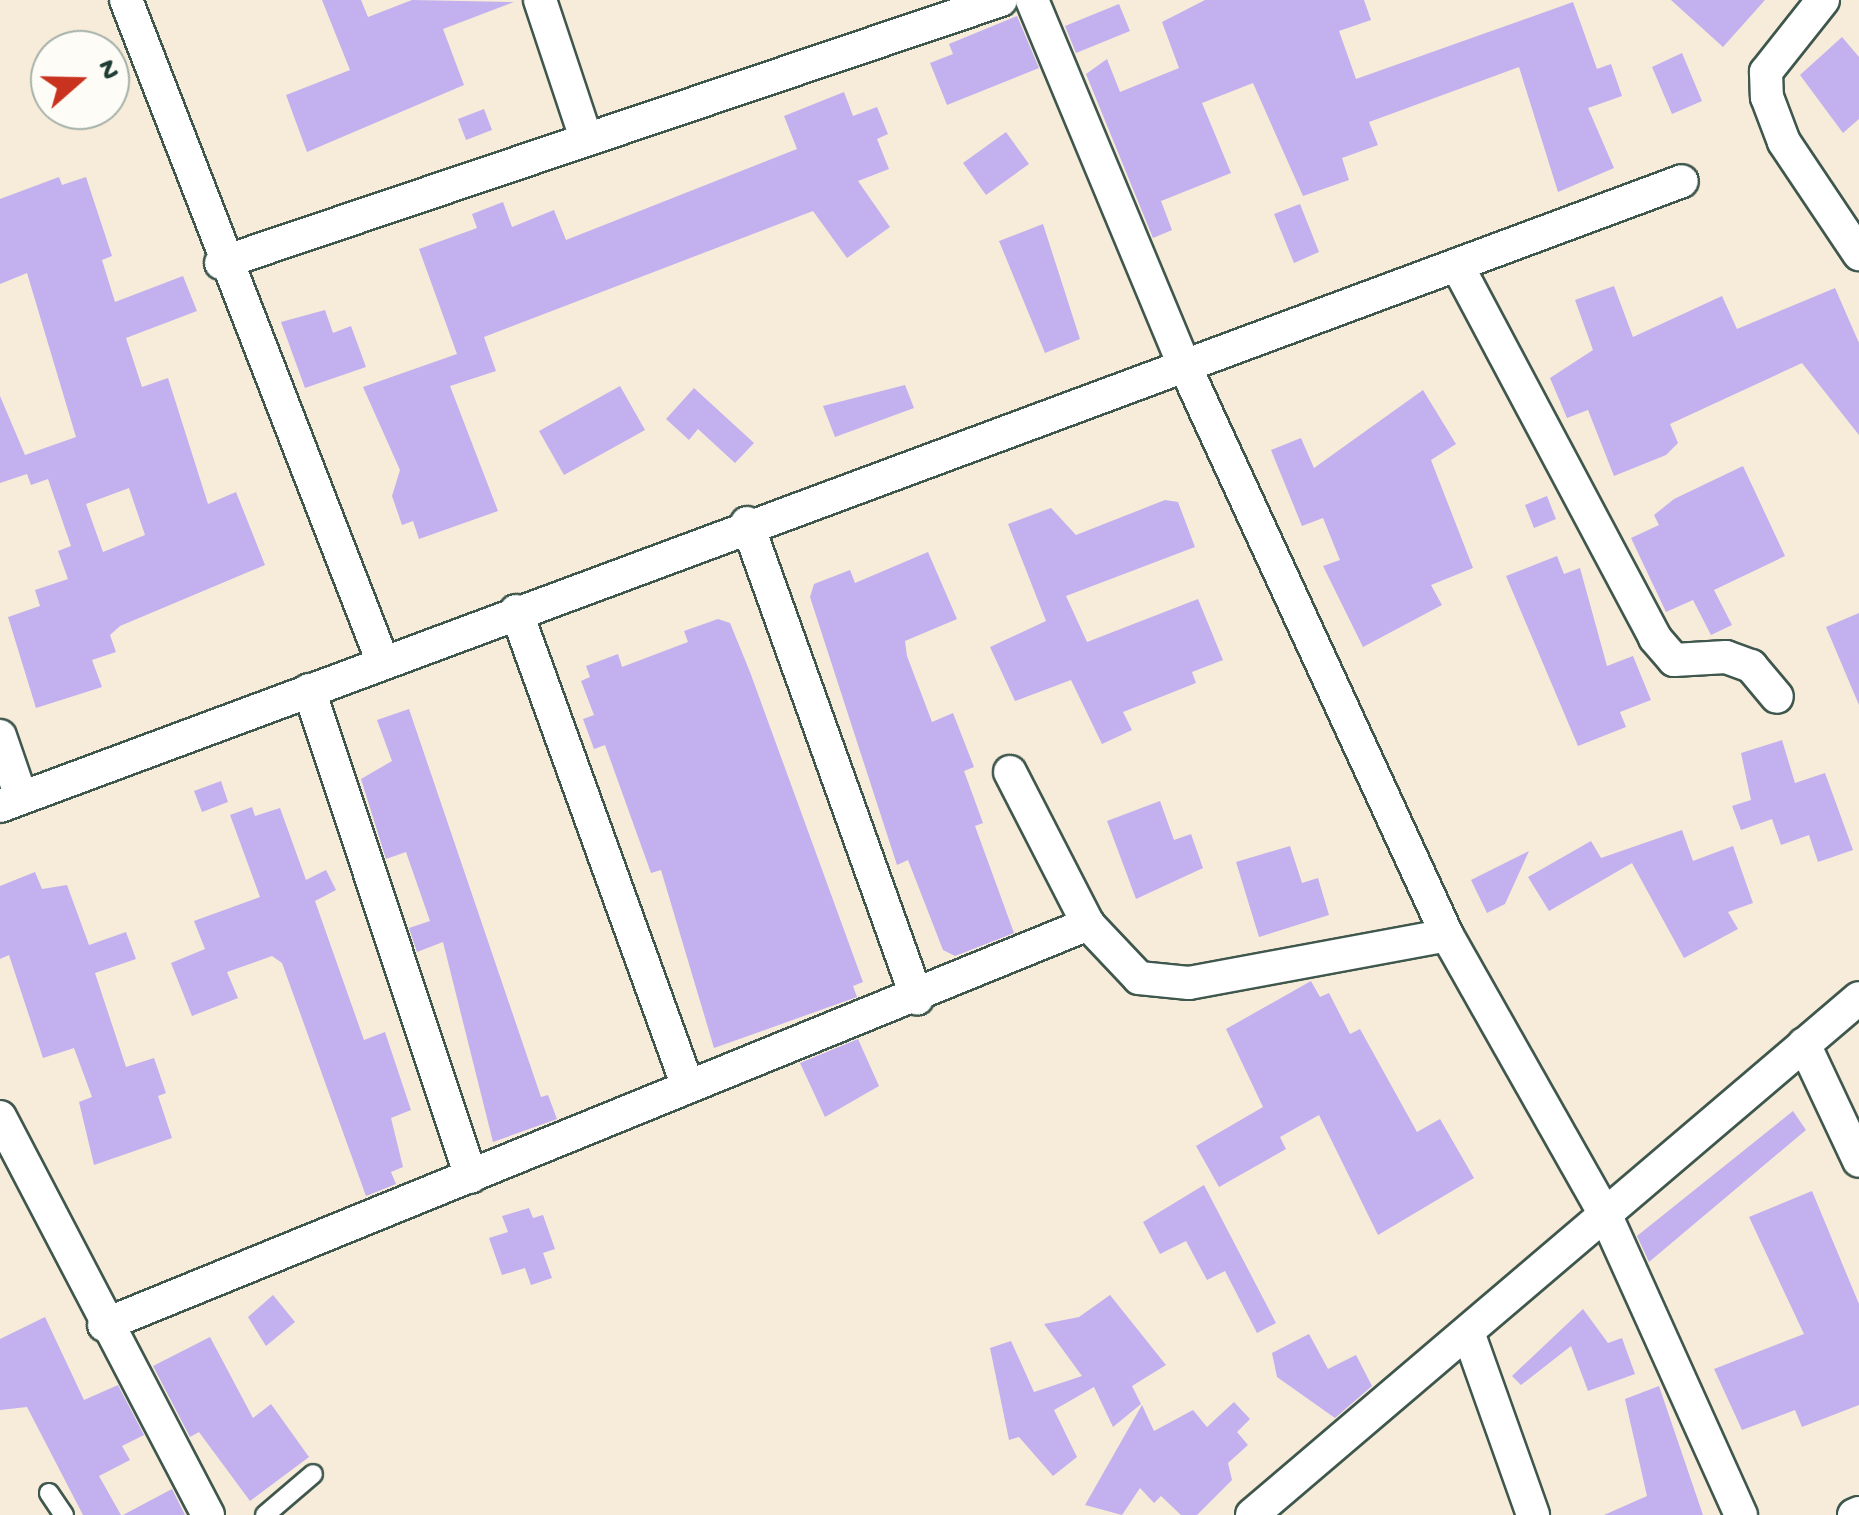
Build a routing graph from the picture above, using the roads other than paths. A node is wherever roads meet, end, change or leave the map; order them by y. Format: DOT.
graph roads {
  1 [pos="126,0"];
  2 [pos="540,0"];
  3 [pos="1001,0"];
  4 [pos="1032,0"];
  5 [pos="1823,0"];
  6 [pos="954,7"];
  7 [pos="586,138"];
  8 [pos="1682,181"];
  9 [pos="1859,254"];
  10 [pos="222,263"];
  11 [pos="1456,264"];
  12 [pos="1183,362"];
  13 [pos="747,523"];
  14 [pos="516,611"];
  15 [pos="382,660"];
  16 [pos="309,690"];
  17 [pos="1776,697"];
  18 [pos="0,736"];
  19 [pos="1010,772"];
  20 [pos="11,802"];
  21 [pos="1088,924"];
  22 [pos="1447,935"];
  23 [pos="918,998"];
  24 [pos="1859,998"];
  25 [pos="1804,1044"];
  26 [pos="688,1087"];
  27 [pos="0,1118"];
  28 [pos="1859,1161"];
  29 [pos="471,1177"];
  30 [pos="1606,1216"];
  31 [pos="104,1324"];
  32 [pos="1468,1332"];
  33 [pos="313,1474"];
  34 [pos="50,1493"];
  35 [pos="64,1515"];
  36 [pos="208,1515"];
  37 [pos="264,1515"];
  38 [pos="1252,1515"];
  39 [pos="1532,1515"];
  40 [pos="1741,1515"];
  1 -- 10 [label="street"];
  2 -- 7 [label="street"];
  3 -- 6 [label="street"];
  4 -- 12 [label="street"];
  5 -- 9 [label="street"];
  6 -- 7 [label="street"];
  7 -- 10 [label="street"];
  8 -- 11 [label="street"];
  10 -- 15 [label="street"];
  11 -- 12 [label="street"];
  11 -- 17 [label="street"];
  12 -- 13 [label="street"];
  12 -- 22 [label="street"];
  13 -- 14 [label="street"];
  13 -- 23 [label="street"];
  14 -- 15 [label="street"];
  14 -- 26 [label="street"];
  15 -- 16 [label="street"];
  16 -- 20 [label="street"];
  16 -- 29 [label="street"];
  18 -- 20 [label="street"];
  19 -- 21 [label="street"];
  21 -- 22 [label="street"];
  21 -- 23 [label="street"];
  22 -- 30 [label="street"];
  23 -- 26 [label="street"];
  24 -- 25 [label="street"];
  25 -- 28 [label="street"];
  25 -- 30 [label="street"];
  26 -- 29 [label="street"];
  27 -- 31 [label="street"];
  29 -- 31 [label="street"];
  30 -- 32 [label="street"];
  30 -- 40 [label="street"];
  31 -- 36 [label="street"];
  32 -- 38 [label="street"];
  32 -- 39 [label="street"];
  33 -- 37 [label="lane"];
  34 -- 35 [label="lane"];
}
